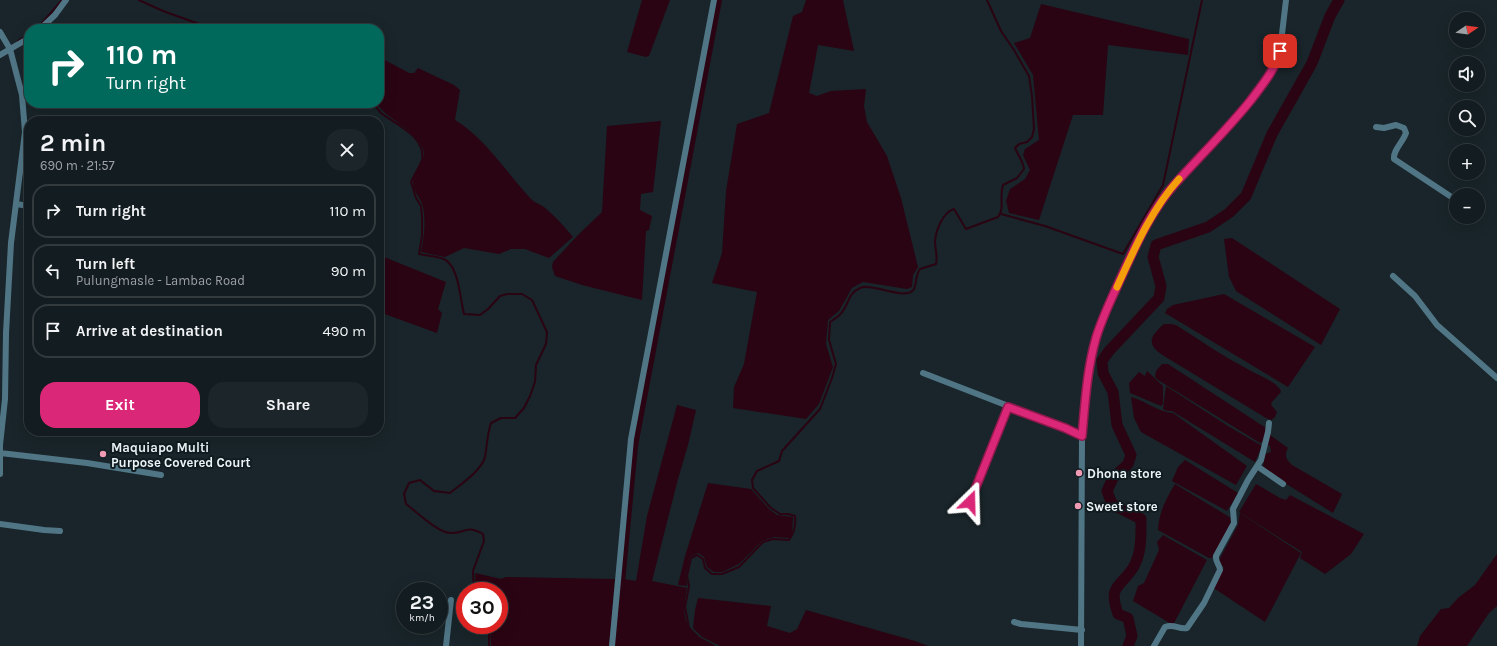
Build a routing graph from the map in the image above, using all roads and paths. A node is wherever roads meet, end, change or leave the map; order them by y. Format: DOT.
graph roads {
  1 [pos="66,0"];
  2 [pos="714,0"];
  3 [pos="1286,0"];
  4 [pos="45,24"];
  5 [pos="0,32"];
  6 [pos="24,40"];
  7 [pos="9,48"];
  8 [pos="0,55"];
  9 [pos="24,89"];
  10 [pos="1376,127"];
  11 [pos="24,140"];
  12 [pos="1449,195"];
  13 [pos="16,204"];
  14 [pos="24,205"];
  15 [pos="1393,276"];
  16 [pos="923,373"];
  17 [pos="1497,378"];
  18 [pos="1008,407"];
  19 [pos="1269,423"];
  20 [pos="1082,436"];
  21 [pos="0,453"];
  22 [pos="1257,466"];
  23 [pos="0,474"];
  24 [pos="162,475"];
  25 [pos="1283,484"];
  26 [pos="970,502"];
  27 [pos="0,524"];
  28 [pos="60,530"];
  29 [pos="451,600"];
  30 [pos="1014,622"];
  31 [pos="1082,630"];
  32 [pos="446,646"];
  33 [pos="612,646"];
  34 [pos="1082,646"];
  35 [pos="1154,646"];
  1 -- 4 [label="street"];
  2 -- 33 [label="street"];
  3 -- 20 [label="street"];
  5 -- 7 [label="street"];
  6 -- 7 [label="street"];
  7 -- 8 [label="street"];
  7 -- 9 [label="street"];
  10 -- 12 [label="street"];
  11 -- 13 [label="street"];
  13 -- 14 [label="street"];
  13 -- 21 [label="street"];
  15 -- 17 [label="street"];
  16 -- 18 [label="street"];
  18 -- 20 [label="street"];
  18 -- 26 [label="street"];
  19 -- 22 [label="street"];
  20 -- 31 [label="street"];
  21 -- 23 [label="street"];
  21 -- 24 [label="street"];
  22 -- 25 [label="street"];
  22 -- 35 [label="street"];
  27 -- 28 [label="street"];
  29 -- 32 [label="street"];
  30 -- 31 [label="street"];
  31 -- 34 [label="street"];
}
